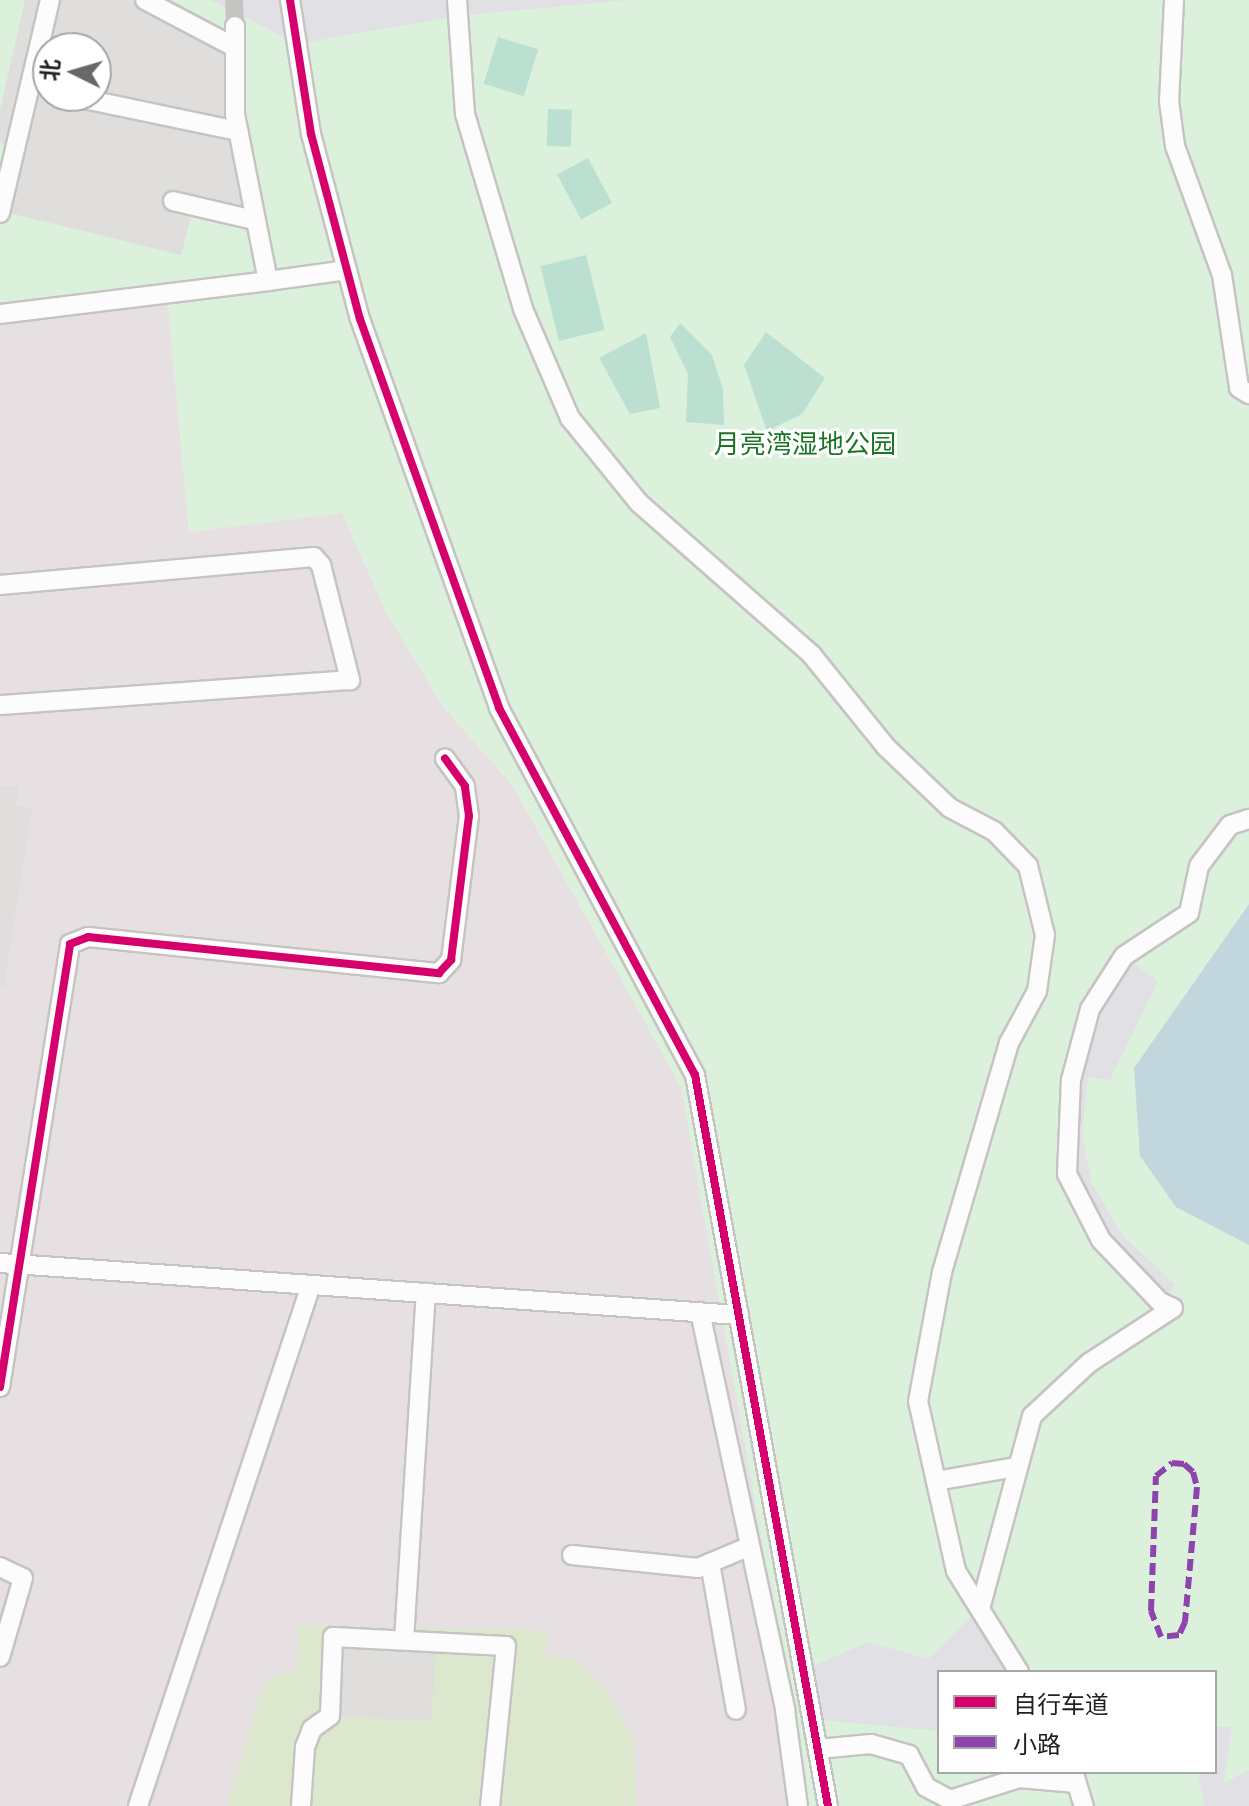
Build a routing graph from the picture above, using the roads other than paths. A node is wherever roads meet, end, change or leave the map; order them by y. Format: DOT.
graph roads {
  1 [pos="50,0"];
  2 [pos="145,0"];
  3 [pos="290,0"];
  4 [pos="457,0"];
  5 [pos="1174,0"];
  6 [pos="235,26"];
  7 [pos="46,32"];
  8 [pos="234,47"];
  9 [pos="112,105"];
  10 [pos="32,112"];
  11 [pos="238,131"];
  12 [pos="173,201"];
  13 [pos="0,213"];
  14 [pos="254,220"];
  15 [pos="347,270"];
  16 [pos="268,281"];
  17 [pos="0,314"];
  18 [pos="1246,390"];
  19 [pos="0,585"];
  20 [pos="0,705"];
  21 [pos="445,758"];
  22 [pos="1249,819"];
  23 [pos="9,1264"];
  24 [pos="311,1285"];
  25 [pos="426,1293"];
  26 [pos="700,1312"];
  27 [pos="739,1315"];
  28 [pos="0,1387"];
  29 [pos="1015,1467"];
  30 [pos="936,1481"];
  31 [pos="750,1546"];
  32 [pos="572,1555"];
  33 [pos="710,1563"];
  34 [pos="0,1567"];
  35 [pos="980,1609"];
  36 [pos="404,1640"];
  37 [pos="0,1657"];
  38 [pos="1018,1670"];
  39 [pos="736,1710"];
  40 [pos="818,1749"];
  41 [pos="1075,1777"];
  42 [pos="138,1806"];
  43 [pos="301,1806"];
  44 [pos="490,1806"];
  45 [pos="798,1806"];
  46 [pos="828,1806"];
  47 [pos="1084,1806"];
  1 -- 7 [label="street"];
  2 -- 8 [label="street"];
  3 -- 15 [label="street"];
  4 -- 30 [label="street"];
  5 -- 18 [label="street"];
  6 -- 8 [label="street"];
  8 -- 11 [label="street"];
  9 -- 11 [label="street"];
  10 -- 13 [label="street"];
  11 -- 14 [label="street"];
  12 -- 14 [label="street"];
  14 -- 16 [label="street"];
  15 -- 16 [label="street"];
  15 -- 27 [label="street"];
  16 -- 17 [label="street"];
  19 -- 20 [label="street"];
  21 -- 23 [label="street"];
  22 -- 29 [label="street"];
  23 -- 24 [label="street"];
  23 -- 28 [label="street"];
  24 -- 25 [label="street"];
  24 -- 42 [label="street"];
  25 -- 26 [label="street"];
  25 -- 36 [label="street"];
  26 -- 27 [label="street"];
  26 -- 31 [label="street"];
  27 -- 40 [label="street"];
  29 -- 30 [label="street"];
  29 -- 35 [label="street"];
  30 -- 35 [label="street"];
  31 -- 33 [label="street"];
  31 -- 45 [label="street"];
  32 -- 33 [label="street"];
  33 -- 39 [label="street"];
  34 -- 37 [label="street"];
  35 -- 38 [label="street"];
  36 -- 43 [label="street"];
  36 -- 44 [label="street"];
  40 -- 41 [label="street"];
  40 -- 46 [label="street"];
  41 -- 47 [label="street"];
}
